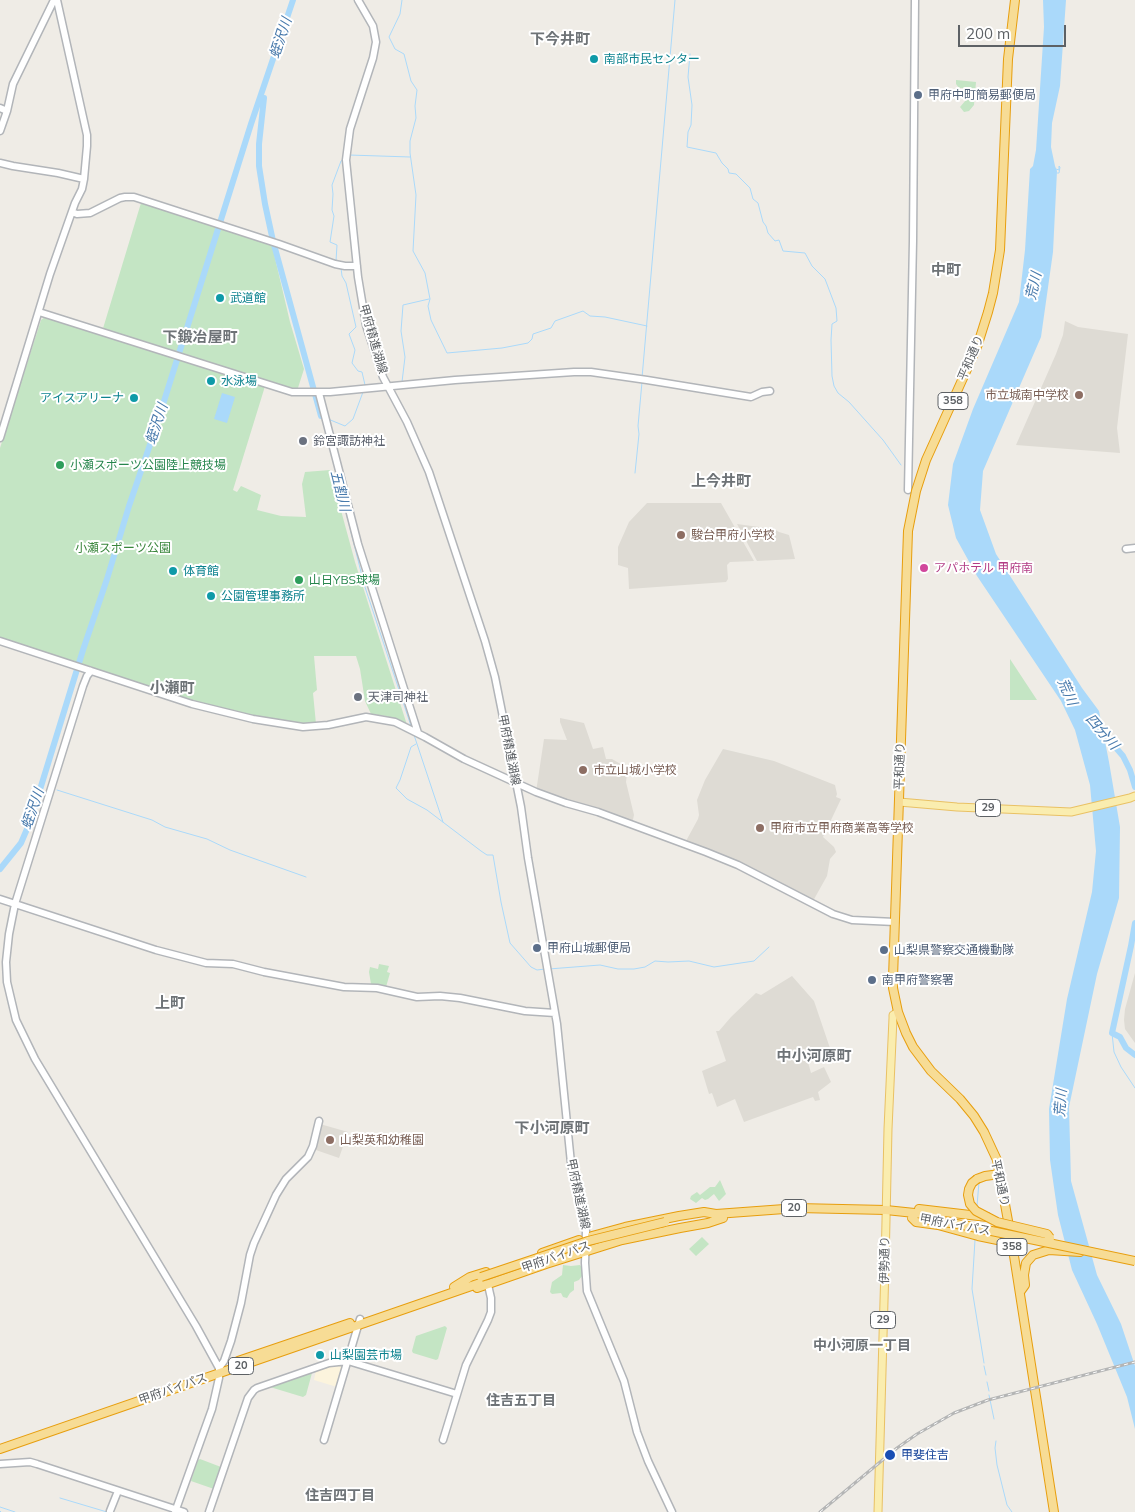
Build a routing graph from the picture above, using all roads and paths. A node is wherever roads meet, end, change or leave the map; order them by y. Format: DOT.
graph roads {
  1 [pos="56,0"];
  2 [pos="358,0"];
  3 [pos="915,0"];
  4 [pos="1015,0"];
  5 [pos="3,109"];
  6 [pos="0,131"];
  7 [pos="0,163"];
  8 [pos="84,179"];
  9 [pos="72,212"];
  10 [pos="356,266"];
  11 [pos="39,312"];
  12 [pos="388,386"];
  13 [pos="770,391"];
  14 [pos="316,393"];
  15 [pos="0,438"];
  16 [pos="908,490"];
  17 [pos="1135,548"];
  18 [pos="1126,549"];
  19 [pos="0,641"];
  20 [pos="91,671"];
  21 [pos="414,731"];
  22 [pos="512,767"];
  23 [pos="489,770"];
  24 [pos="516,782"];
  25 [pos="1135,796"];
  26 [pos="899,802"];
  27 [pos="0,899"];
  28 [pos="15,904"];
  29 [pos="895,922"];
  30 [pos="898,1012"];
  31 [pos="556,1013"];
  32 [pos="319,1121"];
  33 [pos="1000,1174"];
  34 [pos="888,1212"];
  35 [pos="719,1216"];
  36 [pos="924,1217"];
  37 [pos="912,1218"];
  38 [pos="1008,1220"];
  39 [pos="586,1238"];
  40 [pos="1050,1238"];
  41 [pos="1012,1243"];
  42 [pos="586,1251"];
  43 [pos="1113,1256"];
  44 [pos="1135,1256"];
  45 [pos="1135,1261"];
  46 [pos="484,1281"];
  47 [pos="455,1289"];
  48 [pos="1020,1292"];
  49 [pos="359,1322"];
  50 [pos="348,1361"];
  51 [pos="219,1371"];
  52 [pos="457,1394"];
  53 [pos="324,1440"];
  54 [pos="444,1440"];
  55 [pos="0,1444"];
  56 [pos="0,1449"];
  57 [pos="0,1464"];
  58 [pos="118,1491"];
  59 [pos="110,1511"];
  60 [pos="176,1511"];
  61 [pos="184,1512"];
  62 [pos="209,1512"];
  63 [pos="672,1512"];
  64 [pos="878,1512"];
  65 [pos="1054,1512"];
  1 -- 5 [label="street"];
  1 -- 8 [label="street"];
  2 -- 10 [label="street, 甲府精進湖線"];
  3 -- 16 [label="street"];
  4 -- 26 [label="highway, 平和通り / 358"];
  5 -- 6 [label="street"];
  7 -- 8 [label="street"];
  8 -- 9 [label="street"];
  9 -- 10 [label="street"];
  9 -- 11 [label="street"];
  10 -- 12 [label="street, 甲府精進湖線"];
  11 -- 14 [label="street"];
  11 -- 15 [label="street"];
  12 -- 13 [label="street"];
  12 -- 14 [label="street"];
  12 -- 22 [label="street, 甲府精進湖線"];
  14 -- 21 [label="street"];
  17 -- 18 [label="street"];
  19 -- 20 [label="street"];
  20 -- 21 [label="street"];
  20 -- 28 [label="street"];
  21 -- 23 [label="street"];
  22 -- 23 [label="street"];
  22 -- 24 [label="street, 甲府精進湖線"];
  23 -- 24 [label="street"];
  24 -- 29 [label="street"];
  24 -- 31 [label="street, 甲府精進湖線"];
  25 -- 26 [label="main road, 29"];
  26 -- 29 [label="highway, 平和通り / 358"];
  27 -- 28 [label="street"];
  28 -- 31 [label="street"];
  28 -- 51 [label="street"];
  29 -- 30 [label="highway, 平和通り / 358"];
  30 -- 33 [label="highway, 平和通り / 358"];
  30 -- 34 [label="main road, 伊勢通り / 29"];
  31 -- 39 [label="street, 甲府精進湖線"];
  32 -- 51 [label="street"];
  33 -- 38 [label="highway, 平和通り / 358"];
  33 -- 40 [label="highway, bridge"];
  34 -- 35 [label="highway, 甲府バイパス / 20"];
  34 -- 36 [label="highway, 甲府バイパス / 20"];
  34 -- 37 [label="highway, 甲府バイパス / 20"];
  34 -- 38 [label="highway"];
  34 -- 64 [label="main road, 伊勢通り / 29"];
  35 -- 39 [label="highway"];
  35 -- 42 [label="highway"];
  35 -- 46 [label="highway, 甲府バイパス / 20, bridge"];
  36 -- 37 [label="highway, 甲府バイパス / 20"];
  36 -- 40 [label="highway, 甲府バイパス / 20, bridge"];
  36 -- 43 [label="highway, 甲府バイパス / 20, bridge"];
  37 -- 41 [label="highway"];
  38 -- 41 [label="highway, 平和通り / 358"];
  39 -- 42 [label="street, 甲府精進湖線"];
  39 -- 47 [label="highway"];
  40 -- 44 [label="highway, 甲府バイパス / 20"];
  41 -- 48 [label="highway, 平和通り / 358"];
  42 -- 46 [label="highway"];
  42 -- 63 [label="street, 甲府精進湖線"];
  43 -- 45 [label="highway, 甲府バイパス / 20, bridge"];
  43 -- 48 [label="highway, bridge"];
  46 -- 47 [label="highway, 甲府バイパス / 20"];
  46 -- 52 [label="street"];
  47 -- 49 [label="highway, 甲府バイパス / 20"];
  48 -- 65 [label="highway, 平和通り / 358"];
  49 -- 50 [label="street"];
  49 -- 51 [label="highway, 甲府バイパス / 20"];
  50 -- 52 [label="street"];
  50 -- 53 [label="street"];
  50 -- 62 [label="street"];
  51 -- 55 [label="highway, 甲府バイパス / 20"];
  51 -- 56 [label="highway, 甲府バイパス / 20"];
  51 -- 60 [label="street"];
  52 -- 54 [label="street"];
  57 -- 58 [label="street"];
  58 -- 59 [label="street"];
  58 -- 60 [label="street"];
  60 -- 61 [label="street"];
}
